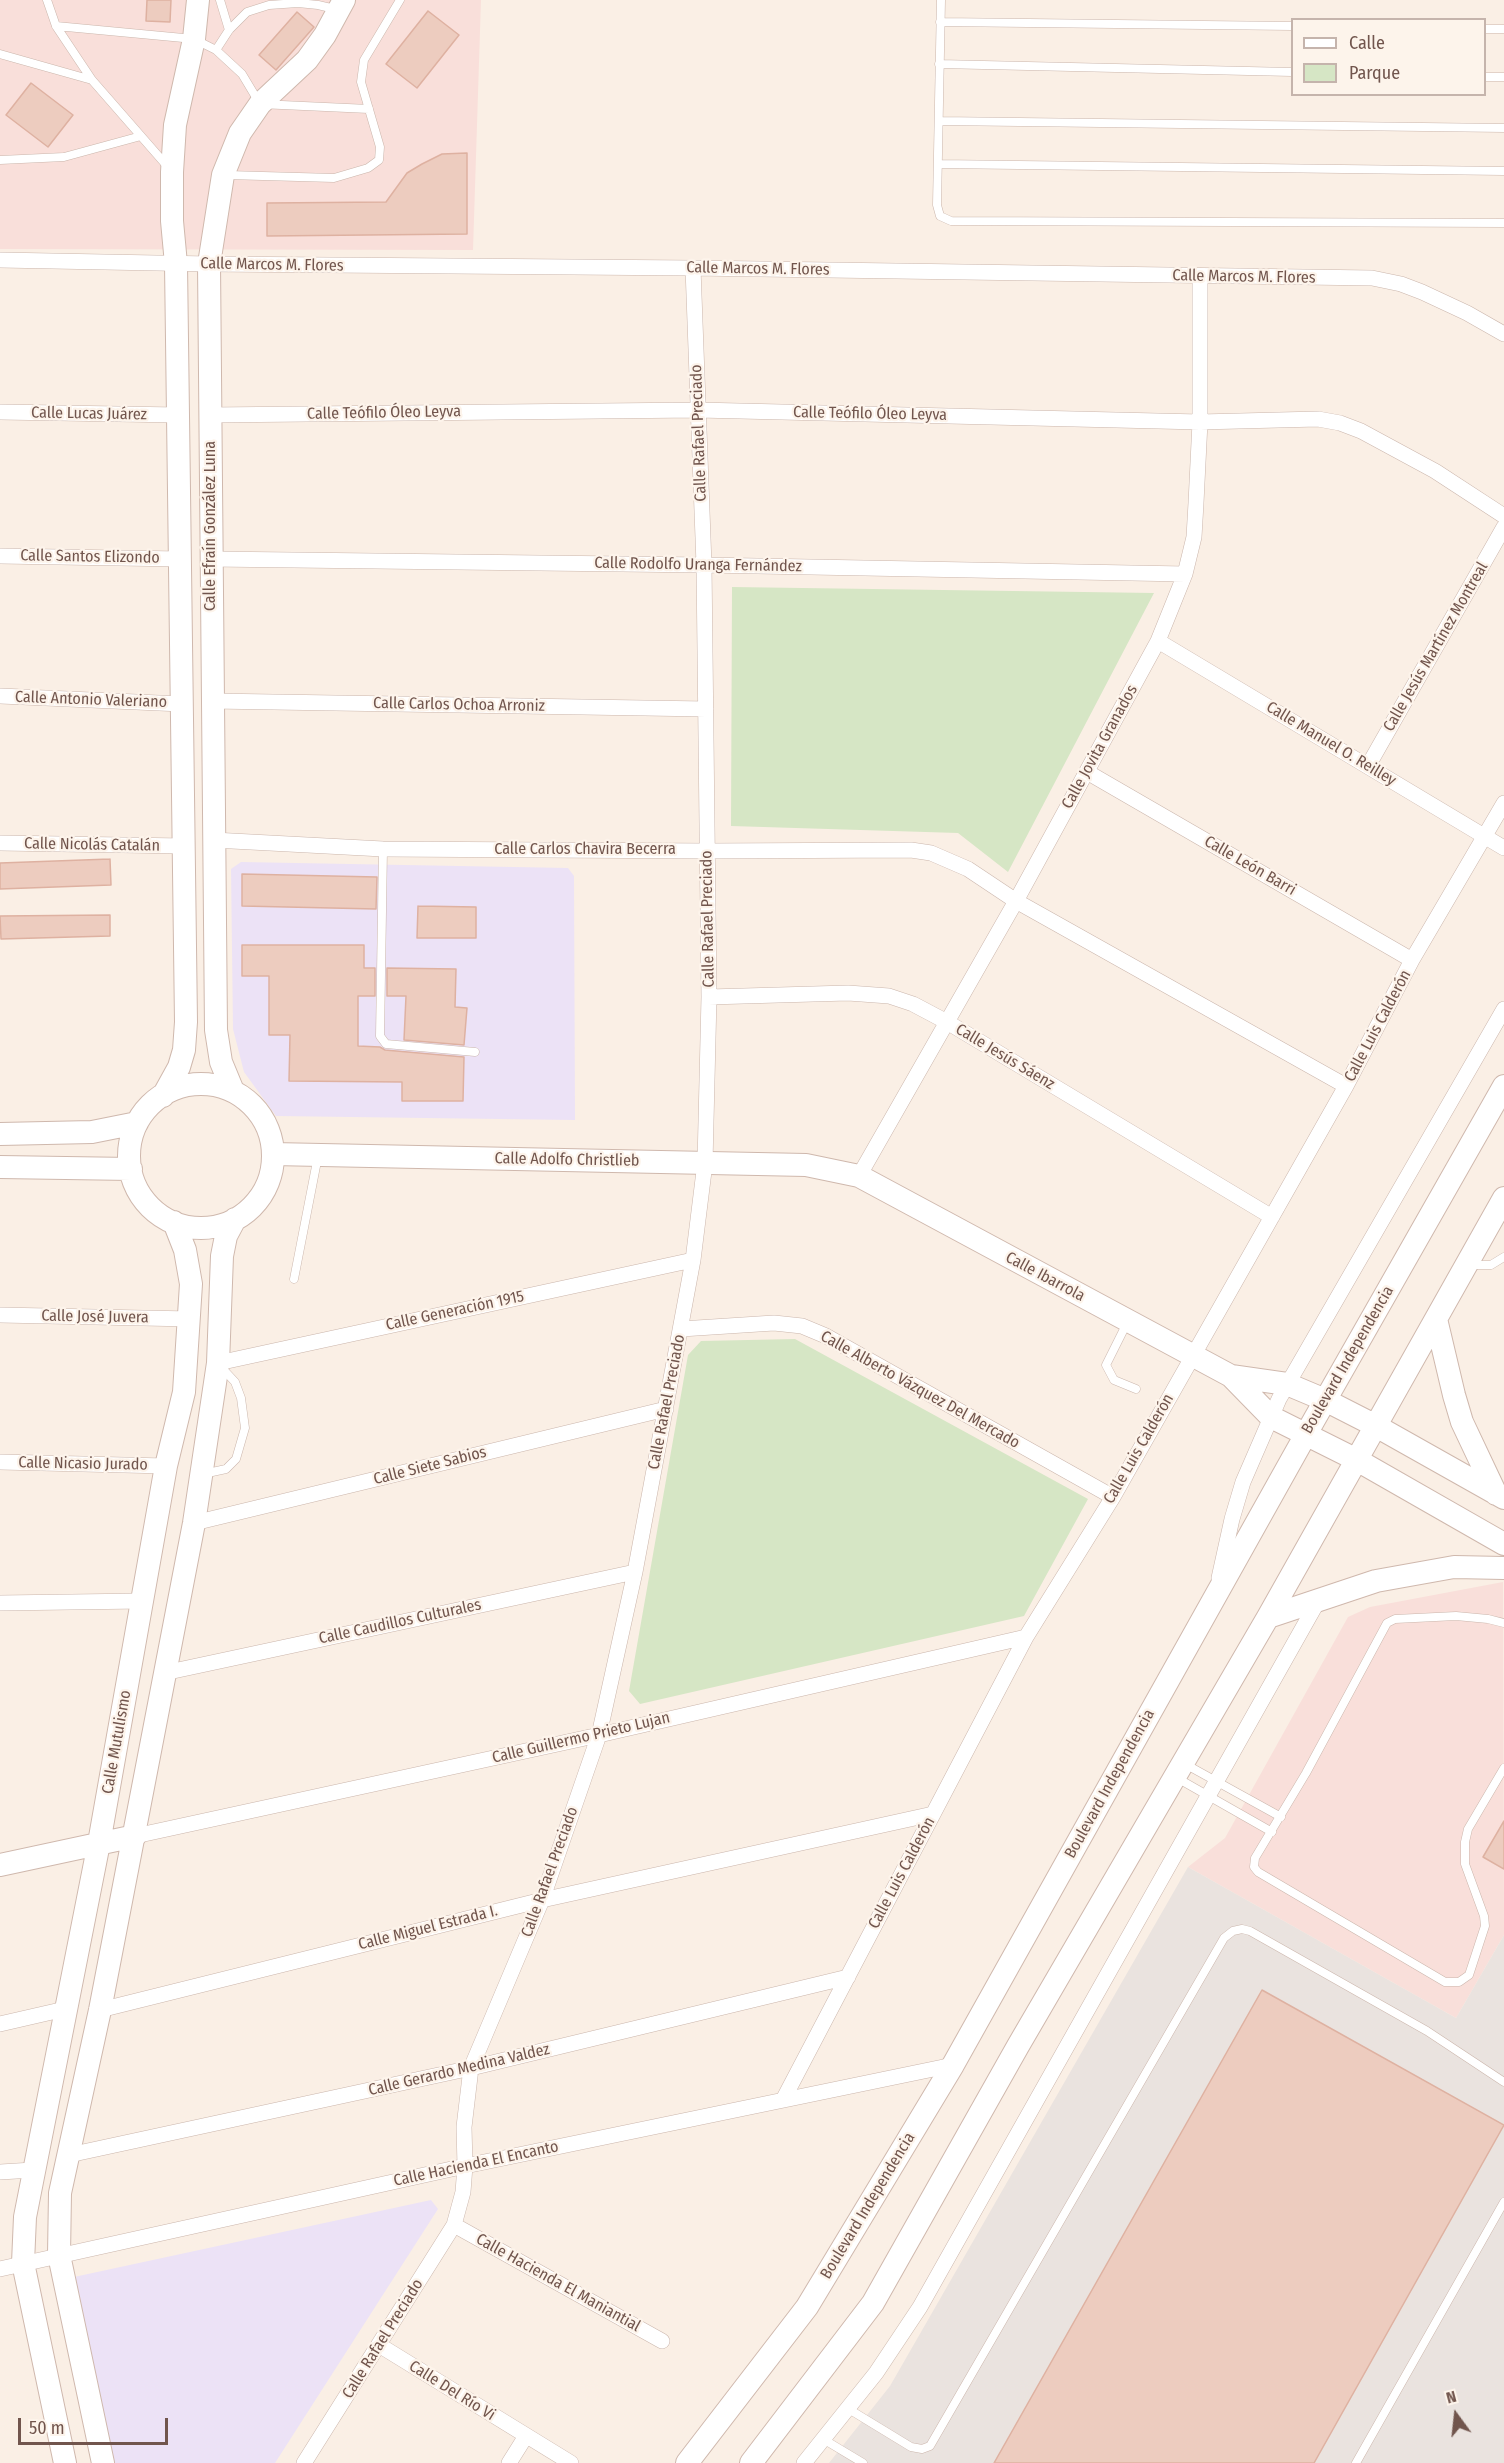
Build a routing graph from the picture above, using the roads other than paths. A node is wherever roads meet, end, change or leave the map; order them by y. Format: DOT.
graph roads {
  1 [pos="47,0"];
  2 [pos="198,0"];
  3 [pos="220,0"];
  4 [pos="400,0"];
  5 [pos="941,0"];
  6 [pos="342,5"];
  7 [pos="940,22"];
  8 [pos="56,26"];
  9 [pos="1291,26"];
  10 [pos="1486,28"];
  11 [pos="1504,29"];
  12 [pos="229,30"];
  13 [pos="194,39"];
  14 [pos="216,50"];
  15 [pos="1,57"];
  16 [pos="939,64"];
  17 [pos="1291,72"];
  18 [pos="1486,77"];
  19 [pos="1504,77"];
  20 [pos="92,80"];
  21 [pos="260,104"];
  22 [pos="369,109"];
  23 [pos="939,122"];
  24 [pos="1504,128"];
  25 [pos="141,136"];
  26 [pos="0,160"];
  27 [pos="938,164"];
  28 [pos="1504,171"];
  29 [pos="172,172"];
  30 [pos="223,175"];
  31 [pos="1504,223"];
  32 [pos="0,260"];
  33 [pos="176,264"];
  34 [pos="209,264"];
  35 [pos="693,268"];
  36 [pos="1200,276"];
  37 [pos="1504,333"];
  38 [pos="698,410"];
  39 [pos="0,412"];
  40 [pos="178,415"];
  41 [pos="210,415"];
  42 [pos="1200,422"];
  43 [pos="1504,516"];
  44 [pos="1504,527"];
  45 [pos="0,556"];
  46 [pos="180,559"];
  47 [pos="211,560"];
  48 [pos="704,565"];
  49 [pos="1185,574"];
  50 [pos="1158,641"];
  51 [pos="0,696"];
  52 [pos="212,701"];
  53 [pos="182,704"];
  54 [pos="706,709"];
  55 [pos="1368,766"];
  56 [pos="1087,772"];
  57 [pos="1504,803"];
  58 [pos="1485,836"];
  59 [pos="213,840"];
  60 [pos="0,843"];
  61 [pos="184,846"];
  62 [pos="1504,848"];
  63 [pos="383,849"];
  64 [pos="707,851"];
  65 [pos="1016,901"];
  66 [pos="1412,960"];
  67 [pos="709,997"];
  68 [pos="1504,1009"];
  69 [pos="947,1022"];
  70 [pos="475,1052"];
  71 [pos="1346,1086"];
  72 [pos="1504,1086"];
  73 [pos="233,1091"];
  74 [pos="163,1096"];
  75 [pos="137,1124"];
  76 [pos="0,1134"];
  77 [pos="273,1154"];
  78 [pos="318,1155"];
  79 [pos="705,1163"];
  80 [pos="0,1167"];
  81 [pos="131,1169"];
  82 [pos="859,1176"];
  83 [pos="1504,1198"];
  84 [pos="1272,1217"];
  85 [pos="235,1219"];
  86 [pos="174,1222"];
  87 [pos="1504,1257"];
  88 [pos="693,1260"];
  89 [pos="1467,1264"];
  90 [pos="294,1279"];
  91 [pos="0,1315"];
  92 [pos="191,1319"];
  93 [pos="1436,1319"];
  94 [pos="1128,1322"];
  95 [pos="681,1329"];
  96 [pos="1192,1356"];
  97 [pos="218,1363"];
  98 [pos="1231,1377"];
  99 [pos="1287,1384"];
  100 [pos="1136,1389"];
  101 [pos="1325,1400"];
  102 [pos="666,1409"];
  103 [pos="1271,1417"];
  104 [pos="1376,1426"];
  105 [pos="1305,1435"];
  106 [pos="1357,1460"];
  107 [pos="0,1462"];
  108 [pos="166,1466"];
  109 [pos="201,1474"];
  110 [pos="1500,1496"];
  111 [pos="1113,1497"];
  112 [pos="194,1523"];
  113 [pos="1504,1544"];
  114 [pos="1504,1568"];
  115 [pos="634,1572"];
  116 [pos="1216,1595"];
  117 [pos="142,1601"];
  118 [pos="1318,1601"];
  119 [pos="0,1603"];
  120 [pos="1268,1617"];
  121 [pos="1504,1623"];
  122 [pos="1026,1637"];
  123 [pos="164,1673"];
  124 [pos="599,1735"];
  125 [pos="1504,1768"];
  126 [pos="1179,1770"];
  127 [pos="1216,1782"];
  128 [pos="1209,1796"];
  129 [pos="933,1815"];
  130 [pos="1281,1817"];
  131 [pos="1272,1832"];
  132 [pos="135,1836"];
  133 [pos="99,1842"];
  134 [pos="0,1865"];
  135 [pos="542,1900"];
  136 [pos="848,1977"];
  137 [pos="65,2009"];
  138 [pos="100,2010"];
  139 [pos="0,2024"];
  140 [pos="953,2065"];
  141 [pos="471,2068"];
  142 [pos="1504,2082"];
  143 [pos="783,2100"];
  144 [pos="69,2155"];
  145 [pos="465,2166"];
  146 [pos="33,2170"];
  147 [pos="0,2172"];
  148 [pos="60,2193"];
  149 [pos="1504,2202"];
  150 [pos="454,2225"];
  151 [pos="59,2254"];
  152 [pos="23,2263"];
  153 [pos="0,2269"];
  154 [pos="662,2341"];
  155 [pos="379,2345"];
  156 [pos="847,2408"];
  157 [pos="526,2436"];
  158 [pos="824,2439"];
  159 [pos="64,2463"];
  160 [pos="103,2463"];
  161 [pos="304,2463"];
  162 [pos="509,2463"];
  163 [pos="571,2463"];
  164 [pos="687,2463"];
  165 [pos="751,2463"];
  166 [pos="804,2463"];
  167 [pos="863,2463"];
  168 [pos="1356,2463"];
  1 -- 8 [label="lane"];
  2 -- 13 [label="main road, Calle Efraín González Luna"];
  3 -- 12 [label="lane"];
  4 -- 22 [label="lane"];
  5 -- 7 [label="lane"];
  6 -- 12 [label="lane"];
  6 -- 21 [label="main road, Calle Efraín González Luna"];
  7 -- 9 [label="lane"];
  7 -- 16 [label="lane"];
  8 -- 13 [label="lane"];
  8 -- 20 [label="lane"];
  10 -- 11 [label="lane"];
  12 -- 14 [label="lane"];
  13 -- 14 [label="lane"];
  13 -- 29 [label="main road, Calle Efraín González Luna"];
  14 -- 21 [label="lane"];
  15 -- 20 [label="lane"];
  16 -- 17 [label="lane"];
  16 -- 23 [label="lane"];
  18 -- 19 [label="lane"];
  20 -- 25 [label="lane"];
  21 -- 22 [label="lane"];
  21 -- 30 [label="main road, Calle Efraín González Luna"];
  22 -- 30 [label="lane"];
  23 -- 24 [label="lane"];
  23 -- 27 [label="lane"];
  25 -- 26 [label="lane"];
  25 -- 29 [label="lane"];
  27 -- 28 [label="lane"];
  27 -- 31 [label="lane"];
  29 -- 33 [label="main road, Calle Efraín González Luna"];
  30 -- 34 [label="main road, Calle Efraín González Luna"];
  32 -- 33 [label="street, Calle Marcos M. Flores"];
  33 -- 34 [label="street, Calle Marcos M. Flores"];
  33 -- 40 [label="main road, Calle Efraín González Luna"];
  34 -- 35 [label="street, Calle Marcos M. Flores"];
  34 -- 41 [label="main road, Calle Efraín González Luna"];
  35 -- 36 [label="street, Calle Marcos M. Flores"];
  35 -- 38 [label="street, Calle Rafael Preciado"];
  36 -- 37 [label="street, Calle Marcos M. Flores"];
  36 -- 42 [label="street, Calle Jovita Granados"];
  38 -- 41 [label="street, Calle Teófilo Óleo Leyva"];
  38 -- 42 [label="street, Calle Teófilo Óleo Leyva"];
  38 -- 48 [label="street, Calle Rafael Preciado"];
  39 -- 40 [label="street, Calle Lucas Juárez"];
  40 -- 46 [label="main road, Calle Efraín González Luna"];
  41 -- 47 [label="main road, Calle Efraín González Luna"];
  42 -- 43 [label="street, Calle Teófilo Óleo Leyva"];
  42 -- 49 [label="street, Calle Jovita Granados"];
  44 -- 55 [label="street, Calle Jesús Martínez Montreal"];
  45 -- 46 [label="street, Calle Santos Elizondo"];
  46 -- 53 [label="main road, Calle Efraín González Luna"];
  47 -- 48 [label="street, Calle Rodolfo Uranga Fernández"];
  47 -- 52 [label="main road, Calle Efraín González Luna"];
  48 -- 49 [label="street, Calle Rodolfo Uranga Fernández"];
  48 -- 54 [label="street, Calle Rafael Preciado"];
  49 -- 50 [label="street, Calle Jovita Granados"];
  50 -- 55 [label="street, Calle Manuel O. Reilley"];
  50 -- 56 [label="street, Calle Jovita Granados"];
  51 -- 53 [label="street, Calle Antonio Valeriano"];
  52 -- 54 [label="street, Calle Carlos Ochoa Arroniz"];
  52 -- 59 [label="main road, Calle Efraín González Luna"];
  53 -- 61 [label="main road, Calle Efraín González Luna"];
  54 -- 64 [label="street, Calle Rafael Preciado"];
  55 -- 58 [label="street, Calle Manuel O. Reilley"];
  56 -- 65 [label="street, Calle Jovita Granados"];
  56 -- 66 [label="street, Calle León Barri"];
  57 -- 58 [label="street, Calle Luis Calderón"];
  58 -- 62 [label="street, Calle Manuel O. Reilley"];
  58 -- 66 [label="street, Calle Luis Calderón"];
  59 -- 63 [label="street, Calle Carlos Chavira Becerra"];
  59 -- 73 [label="main road, Calle Efraín González Luna"];
  60 -- 61 [label="street, Calle Nicolás Catalán"];
  61 -- 74 [label="main road, Calle Efraín González Luna"];
  63 -- 64 [label="street, Calle Carlos Chavira Becerra"];
  63 -- 70 [label="lane"];
  64 -- 65 [label="street, Calle Carlos Chavira Becerra"];
  64 -- 67 [label="street, Calle Rafael Preciado"];
  65 -- 69 [label="street, Calle Jovita Granados"];
  65 -- 71 [label="street"];
  66 -- 71 [label="street, Calle Luis Calderón"];
  67 -- 69 [label="street, Calle Jesús Sáenz"];
  67 -- 79 [label="street, Calle Rafael Preciado"];
  68 -- 99 [label="street"];
  69 -- 82 [label="street, Calle Jovita Granados"];
  69 -- 84 [label="street, Calle Jesús Sáenz"];
  71 -- 84 [label="street, Calle Luis Calderón"];
  72 -- 101 [label="main road, Boulevard Independencia"];
  73 -- 74 [label="main road"];
  73 -- 77 [label="main road"];
  74 -- 75 [label="main road"];
  75 -- 76 [label="main road"];
  75 -- 81 [label="main road"];
  77 -- 78 [label="main road, Calle Adolfo Christlieb"];
  77 -- 85 [label="main road"];
  78 -- 79 [label="main road, Calle Adolfo Christlieb"];
  78 -- 90 [label="lane"];
  79 -- 82 [label="main road, Calle Adolfo Christlieb"];
  79 -- 88 [label="street, Calle Rafael Preciado"];
  80 -- 81 [label="main road"];
  81 -- 86 [label="main road"];
  82 -- 94 [label="main road, Calle Ibarrola"];
  83 -- 89 [label="main road"];
  84 -- 96 [label="street, Calle Luis Calderón"];
  85 -- 86 [label="main road"];
  85 -- 97 [label="main road, Calle Mutulismo"];
  86 -- 92 [label="main road, Calle Mutulismo"];
  87 -- 89 [label="lane"];
  88 -- 95 [label="street, Calle Rafael Preciado"];
  88 -- 97 [label="street, Calle Generación 1915"];
  89 -- 93 [label="main road"];
  91 -- 92 [label="street, Calle José Juvera"];
  92 -- 108 [label="main road, Calle Mutulismo"];
  93 -- 104 [label="main road"];
  93 -- 110 [label="main road"];
  94 -- 96 [label="main road, Calle Ibarrola"];
  94 -- 100 [label="lane"];
  95 -- 102 [label="street, Calle Rafael Preciado"];
  95 -- 111 [label="street, Calle Alberto Vázquez Del Mercado"];
  96 -- 98 [label="main road, Calle Ibarrola"];
  96 -- 111 [label="street, Calle Luis Calderón"];
  97 -- 109 [label="main road, Calle Mutulismo"];
  97 -- 109 [label="lane"];
  98 -- 99 [label="main road, Calle Ibarrola"];
  98 -- 103 [label="main road, Calle Ibarrola"];
  99 -- 101 [label="main road, Calle Ibarrola"];
  99 -- 103 [label="street"];
  101 -- 104 [label="main road, Calle Ibarrola"];
  101 -- 105 [label="main road, Boulevard Independencia"];
  102 -- 112 [label="street, Calle Siete Sabios"];
  102 -- 115 [label="street, Calle Rafael Preciado"];
  103 -- 105 [label="main road, Calle Ibarrola"];
  103 -- 116 [label="street"];
  104 -- 106 [label="main road"];
  104 -- 110 [label="main road, Calle Ibarrola"];
  105 -- 106 [label="main road, Calle Ibarrola"];
  105 -- 116 [label="main road, Boulevard Independencia"];
  106 -- 113 [label="main road, Calle Ibarrola"];
  106 -- 120 [label="main road"];
  107 -- 108 [label="street, Calle Nicasio Jurado"];
  108 -- 117 [label="main road, Calle Mutulismo"];
  109 -- 112 [label="main road, Calle Mutulismo"];
  111 -- 122 [label="street, Calle Luis Calderón"];
  112 -- 123 [label="main road, Calle Mutulismo"];
  114 -- 118 [label="main road"];
  115 -- 123 [label="street, Calle Caudillos Culturales"];
  115 -- 124 [label="street, Calle Rafael Preciado"];
  116 -- 140 [label="main road, Boulevard Independencia"];
  117 -- 119 [label="street"];
  117 -- 133 [label="main road, Calle Mutulismo"];
  118 -- 120 [label="main road"];
  118 -- 127 [label="street"];
  120 -- 126 [label="main road"];
  121 -- 130 [label="lane"];
  122 -- 124 [label="street, Calle Guillermo Prieto Lujan"];
  122 -- 129 [label="street, Calle Luis Calderón"];
  123 -- 132 [label="main road, Calle Mutulismo"];
  124 -- 132 [label="street, Calle Guillermo Prieto Lujan"];
  124 -- 135 [label="street, Calle Rafael Preciado"];
  125 -- 131 [label="lane"];
  126 -- 127 [label="lane"];
  126 -- 128 [label="lane"];
  126 -- 165 [label="main road"];
  127 -- 128 [label="street"];
  127 -- 130 [label="lane"];
  128 -- 131 [label="lane"];
  128 -- 156 [label="street"];
  129 -- 135 [label="street, Calle Miguel Estrada I."];
  129 -- 136 [label="street, Calle Luis Calderón"];
  130 -- 131 [label="lane"];
  132 -- 133 [label="main road"];
  132 -- 138 [label="main road, Calle Mutulismo"];
  133 -- 134 [label="main road"];
  133 -- 137 [label="main road, Calle Mutulismo"];
  135 -- 138 [label="street, Calle Miguel Estrada I."];
  135 -- 141 [label="street, Calle Rafael Preciado"];
  136 -- 141 [label="street, Calle Gerardo Medina Valdez"];
  136 -- 143 [label="street, Calle Luis Calderón"];
  137 -- 139 [label="street"];
  137 -- 146 [label="main road, Calle Mutulismo"];
  138 -- 144 [label="main road, Calle Mutulismo"];
  140 -- 143 [label="street, Calle Hacienda El Encanto"];
  140 -- 164 [label="main road, Boulevard Independencia"];
  141 -- 144 [label="street, Calle Gerardo Medina Valdez"];
  141 -- 145 [label="street, Calle Rafael Preciado"];
  142 -- 156 [label="lane"];
  143 -- 145 [label="street, Calle Hacienda El Encanto"];
  144 -- 148 [label="main road, Calle Mutulismo"];
  145 -- 150 [label="street, Calle Rafael Preciado"];
  145 -- 151 [label="street, Calle Hacienda El Encanto"];
  146 -- 147 [label="street"];
  146 -- 148 [label="main road"];
  146 -- 152 [label="main road, Calle Mutulismo"];
  148 -- 151 [label="main road, Calle Mutulismo"];
  149 -- 168 [label="lane"];
  150 -- 154 [label="street, Calle Hacienda El Maniantial"];
  150 -- 155 [label="street, Calle Rafael Preciado"];
  151 -- 152 [label="street, Calle Hacienda El Encanto"];
  151 -- 160 [label="main road, Calle Mutulismo"];
  152 -- 153 [label="street, Calle Hacienda El Encanto"];
  152 -- 159 [label="main road, Calle Mutulismo"];
  155 -- 157 [label="street, Calle Del Río Vi"];
  155 -- 161 [label="street, Calle Rafael Preciado"];
  156 -- 158 [label="street"];
  157 -- 162 [label="street"];
  157 -- 163 [label="street, Calle Del Río Vi"];
  158 -- 166 [label="street"];
  158 -- 167 [label="lane"];
}
